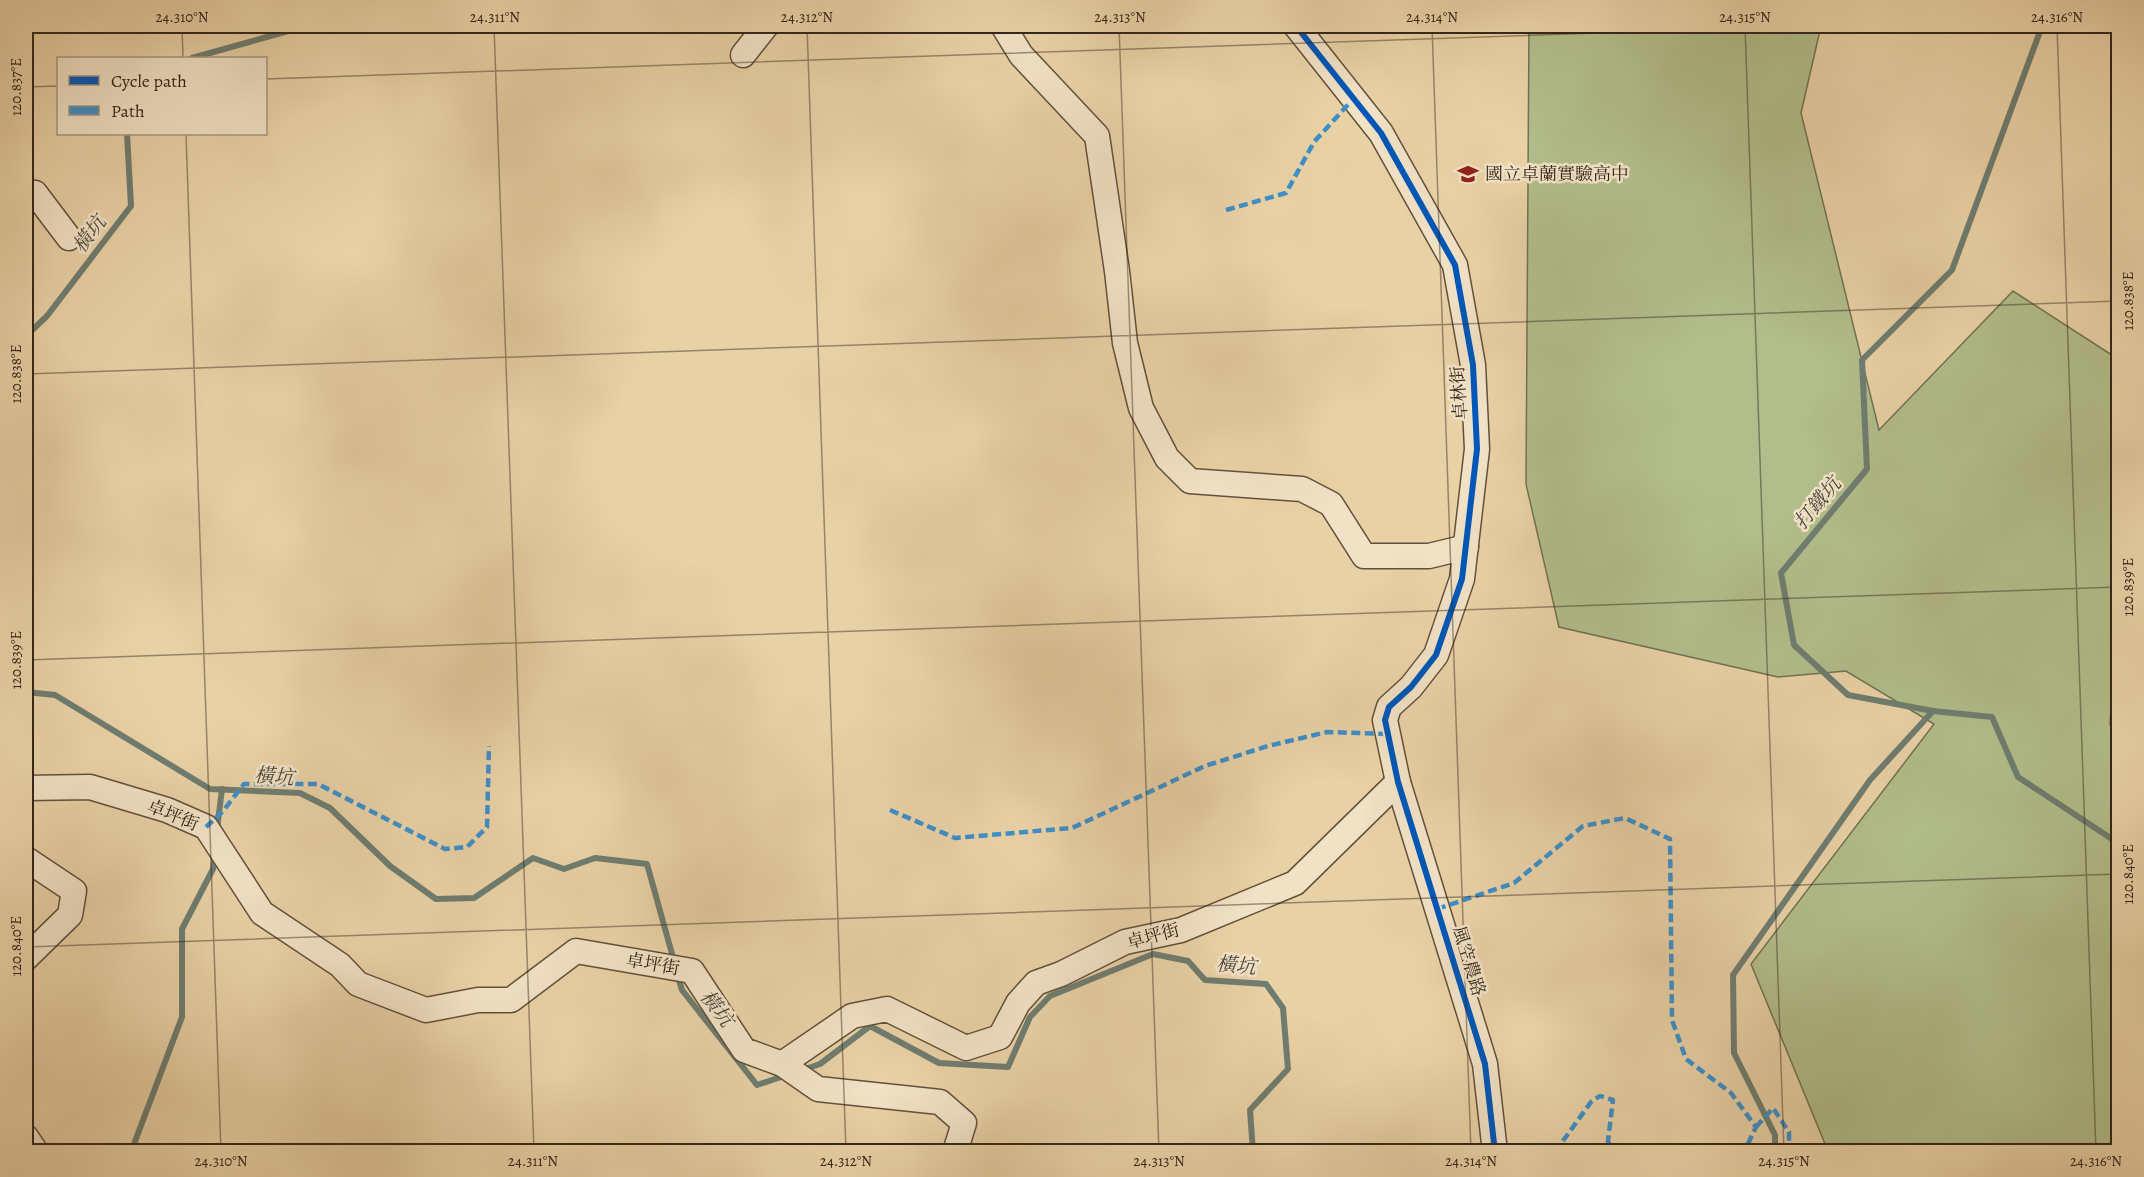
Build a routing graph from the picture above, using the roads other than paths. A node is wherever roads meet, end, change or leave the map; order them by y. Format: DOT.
graph roads {
  1 [pos="766,26"];
  2 [pos="1006,26"];
  3 [pos="1296,26"];
  4 [pos="743,55"];
  5 [pos="26,192"];
  6 [pos="69,238"];
  7 [pos="1466,547"];
  8 [pos="1398,782"];
  9 [pos="26,788"];
  10 [pos="26,859"];
  11 [pos="26,958"];
  12 [pos="782,1064"];
  13 [pos="26,1137"];
  14 [pos="36,1152"];
  15 [pos="956,1152"];
  16 [pos="1495,1152"];
  1 -- 4 [label="street"];
  2 -- 7 [label="street"];
  3 -- 7 [label="street, 卓林街"];
  5 -- 6 [label="street"];
  7 -- 8 [label="street, 卓林街"];
  8 -- 12 [label="street, 卓坪街"];
  8 -- 16 [label="street, 風空農路"];
  9 -- 12 [label="street, 卓坪街"];
  10 -- 11 [label="street"];
  12 -- 15 [label="street"];
  13 -- 14 [label="street"];
}
